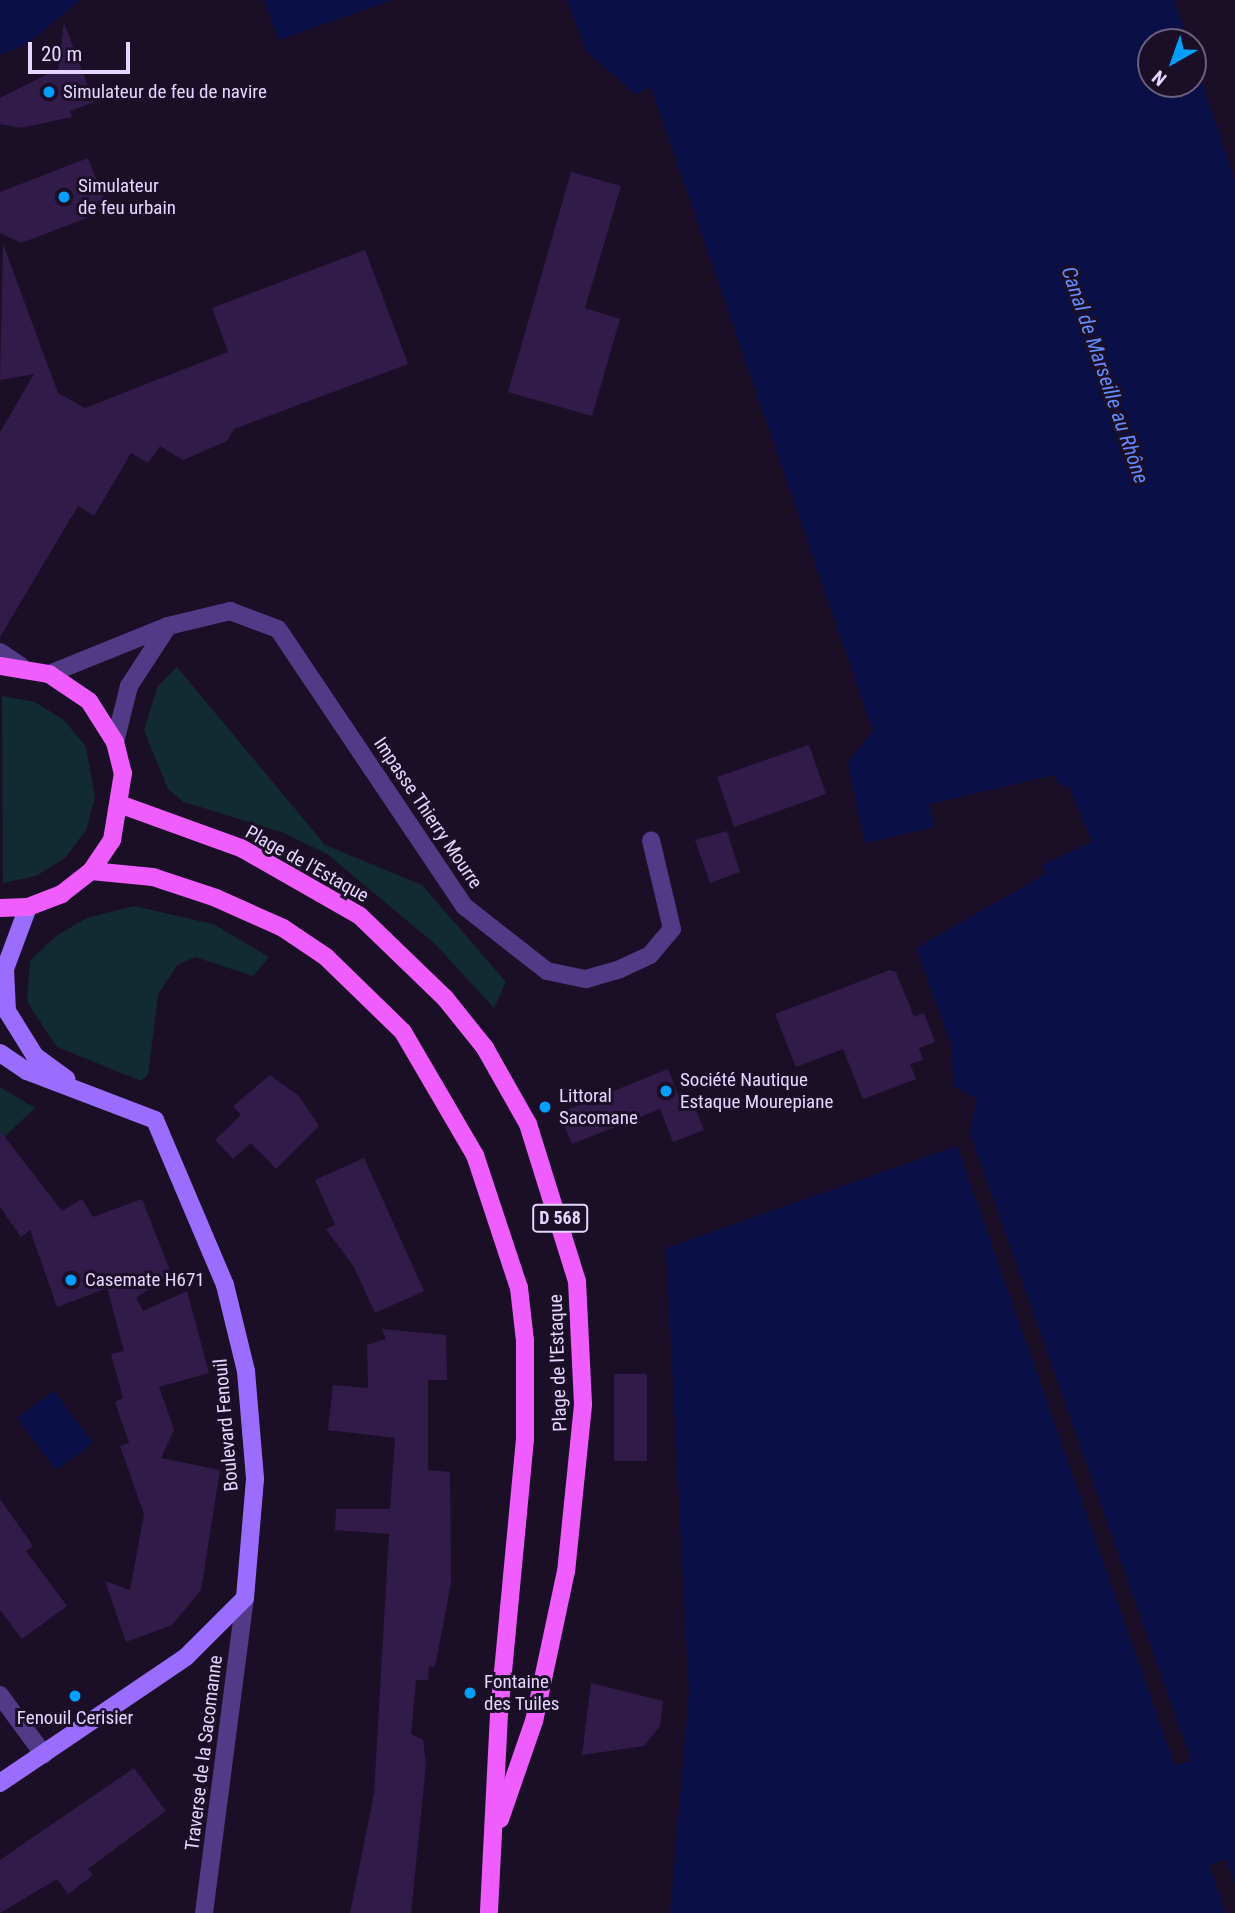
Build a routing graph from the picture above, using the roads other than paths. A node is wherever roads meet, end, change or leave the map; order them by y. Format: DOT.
graph roads {
  1 [pos="168,626"];
  2 [pos="0,652"];
  3 [pos="0,666"];
  4 [pos="21,666"];
  5 [pos="49,674"];
  6 [pos="115,742"];
  7 [pos="122,805"];
  8 [pos="651,840"];
  9 [pos="91,871"];
  10 [pos="28,907"];
  11 [pos="0,908"];
  12 [pos="3,972"];
  13 [pos="0,1053"];
  14 [pos="81,1089"];
  15 [pos="245,1598"];
  16 [pos="0,1695"];
  17 [pos="44,1755"];
  18 [pos="0,1783"];
  19 [pos="494,1837"];
  20 [pos="204,1913"];
  21 [pos="489,1913"];
  1 -- 5 [label="street, Impasse Thierry Mourre"];
  1 -- 6 [label="street"];
  1 -- 8 [label="street, Impasse Thierry Mourre"];
  2 -- 4 [label="street"];
  3 -- 4 [label="main road"];
  4 -- 5 [label="main road"];
  5 -- 6 [label="main road"];
  6 -- 7 [label="main road"];
  7 -- 9 [label="main road"];
  7 -- 19 [label="main road, Plage de l'Estaque / D 568"];
  9 -- 10 [label="main road"];
  9 -- 19 [label="main road, Plage de l'Estaque / D 568"];
  10 -- 11 [label="main road"];
  10 -- 12 [label="street, Boulevard Fenouil"];
  12 -- 14 [label="street, Boulevard Fenouil"];
  13 -- 14 [label="street, Boulevard Fenouil"];
  14 -- 15 [label="street, Boulevard Fenouil"];
  15 -- 17 [label="street"];
  15 -- 20 [label="street, Traverse de la Sacomanne"];
  16 -- 17 [label="street"];
  17 -- 18 [label="street"];
  19 -- 21 [label="main road, Plage de l'Estaque / D 568"];
}
